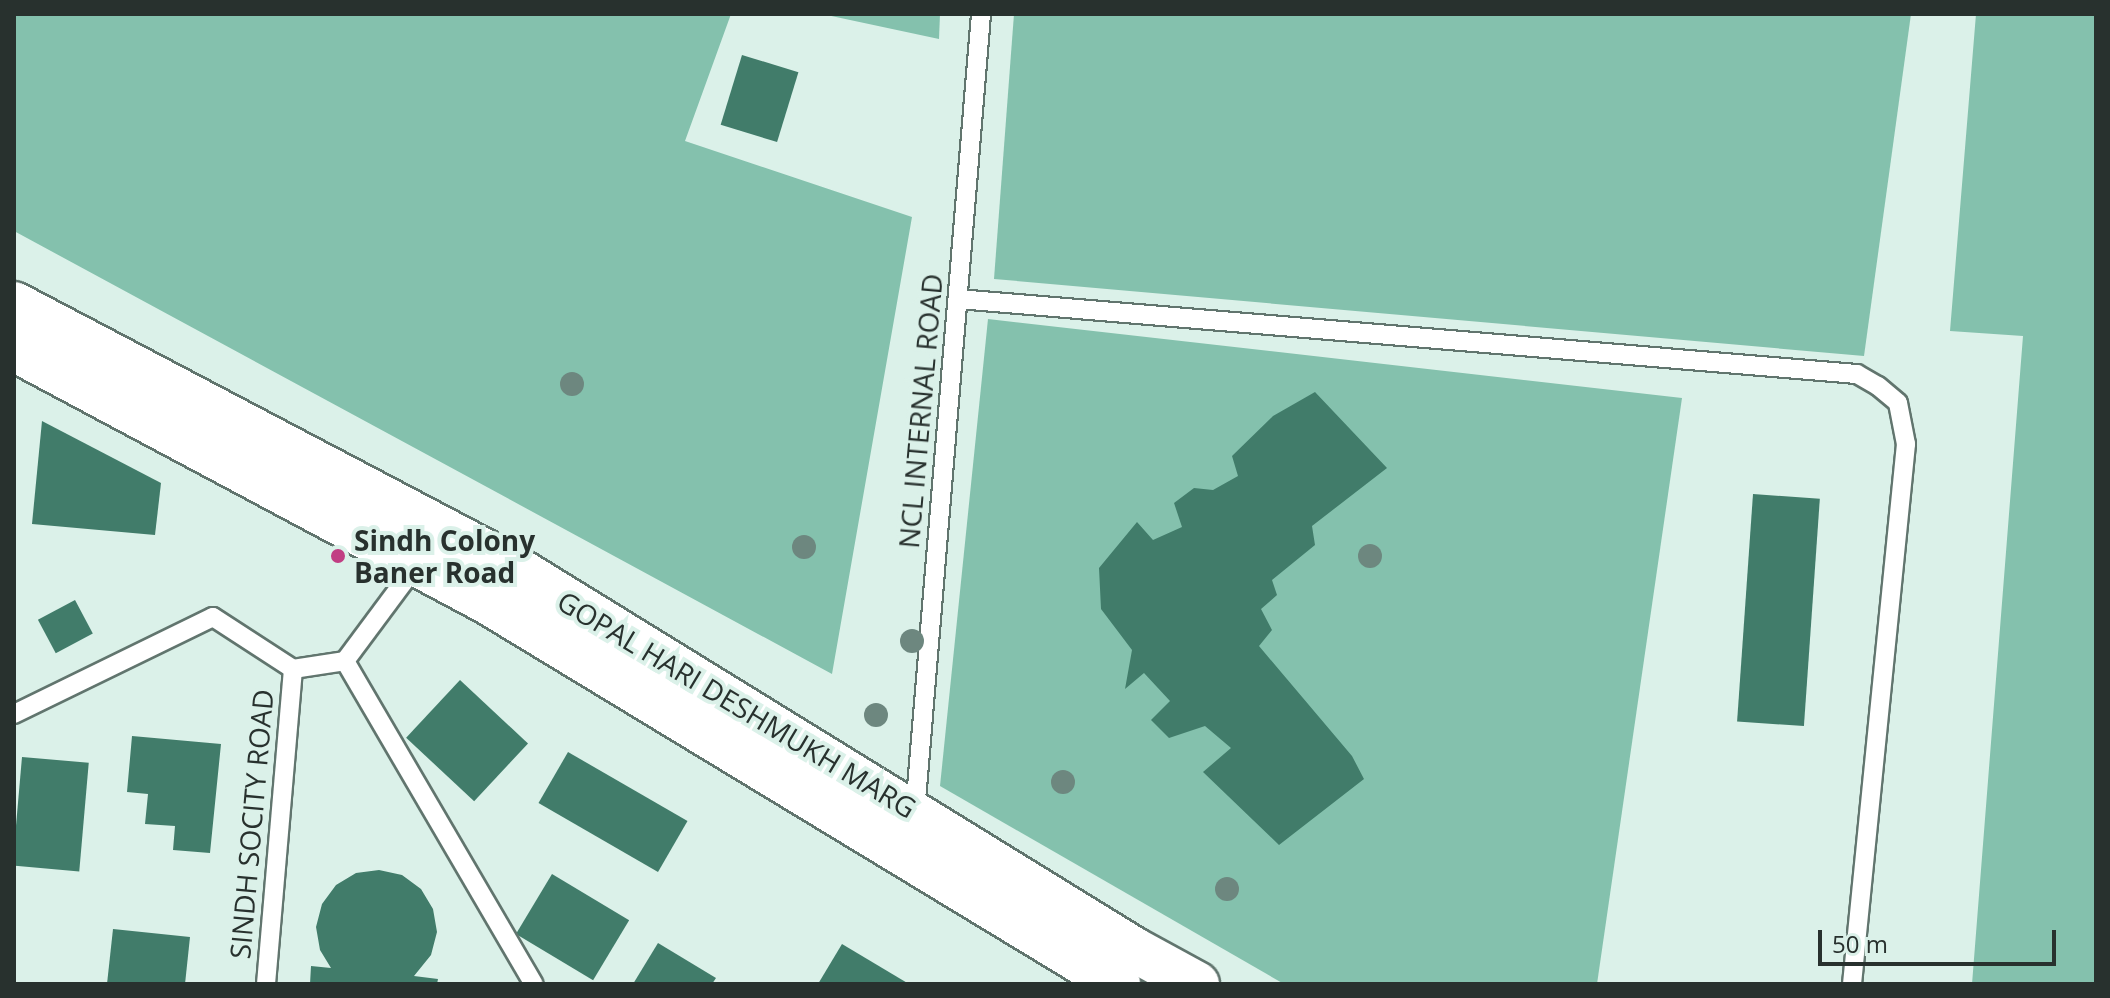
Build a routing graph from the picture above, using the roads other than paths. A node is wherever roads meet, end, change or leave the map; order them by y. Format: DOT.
graph roads {
  1 [pos="981,14"];
  2 [pos="958,299"];
  3 [pos="14,304"];
  4 [pos="14,349"];
  5 [pos="430,548"];
  6 [pos="345,661"];
  7 [pos="293,669"];
  8 [pos="14,714"];
  9 [pos="915,812"];
  10 [pos="266,984"];
  11 [pos="534,984"];
  12 [pos="1118,984"];
  13 [pos="1197,984"];
  14 [pos="1852,984"];
  1 -- 2 [label="lane, NCL INTERNAL ROAD"];
  2 -- 9 [label="lane, NCL INTERNAL ROAD"];
  2 -- 14 [label="lane"];
  3 -- 5 [label="main road, GOPAL HARI DESHMUKH MARG"];
  4 -- 5 [label="main road, GOPAL HARI DESHMUKH MARG"];
  5 -- 6 [label="lane"];
  5 -- 9 [label="main road, GOPAL HARI DESHMUKH MARG"];
  5 -- 12 [label="main road, GOPAL HARI DESHMUKH MARG"];
  6 -- 7 [label="lane"];
  6 -- 11 [label="lane"];
  7 -- 8 [label="lane"];
  7 -- 10 [label="lane, SINDH SOCITY ROAD"];
  9 -- 13 [label="main road, GOPAL HARI DESHMUKH MARG"];
}
